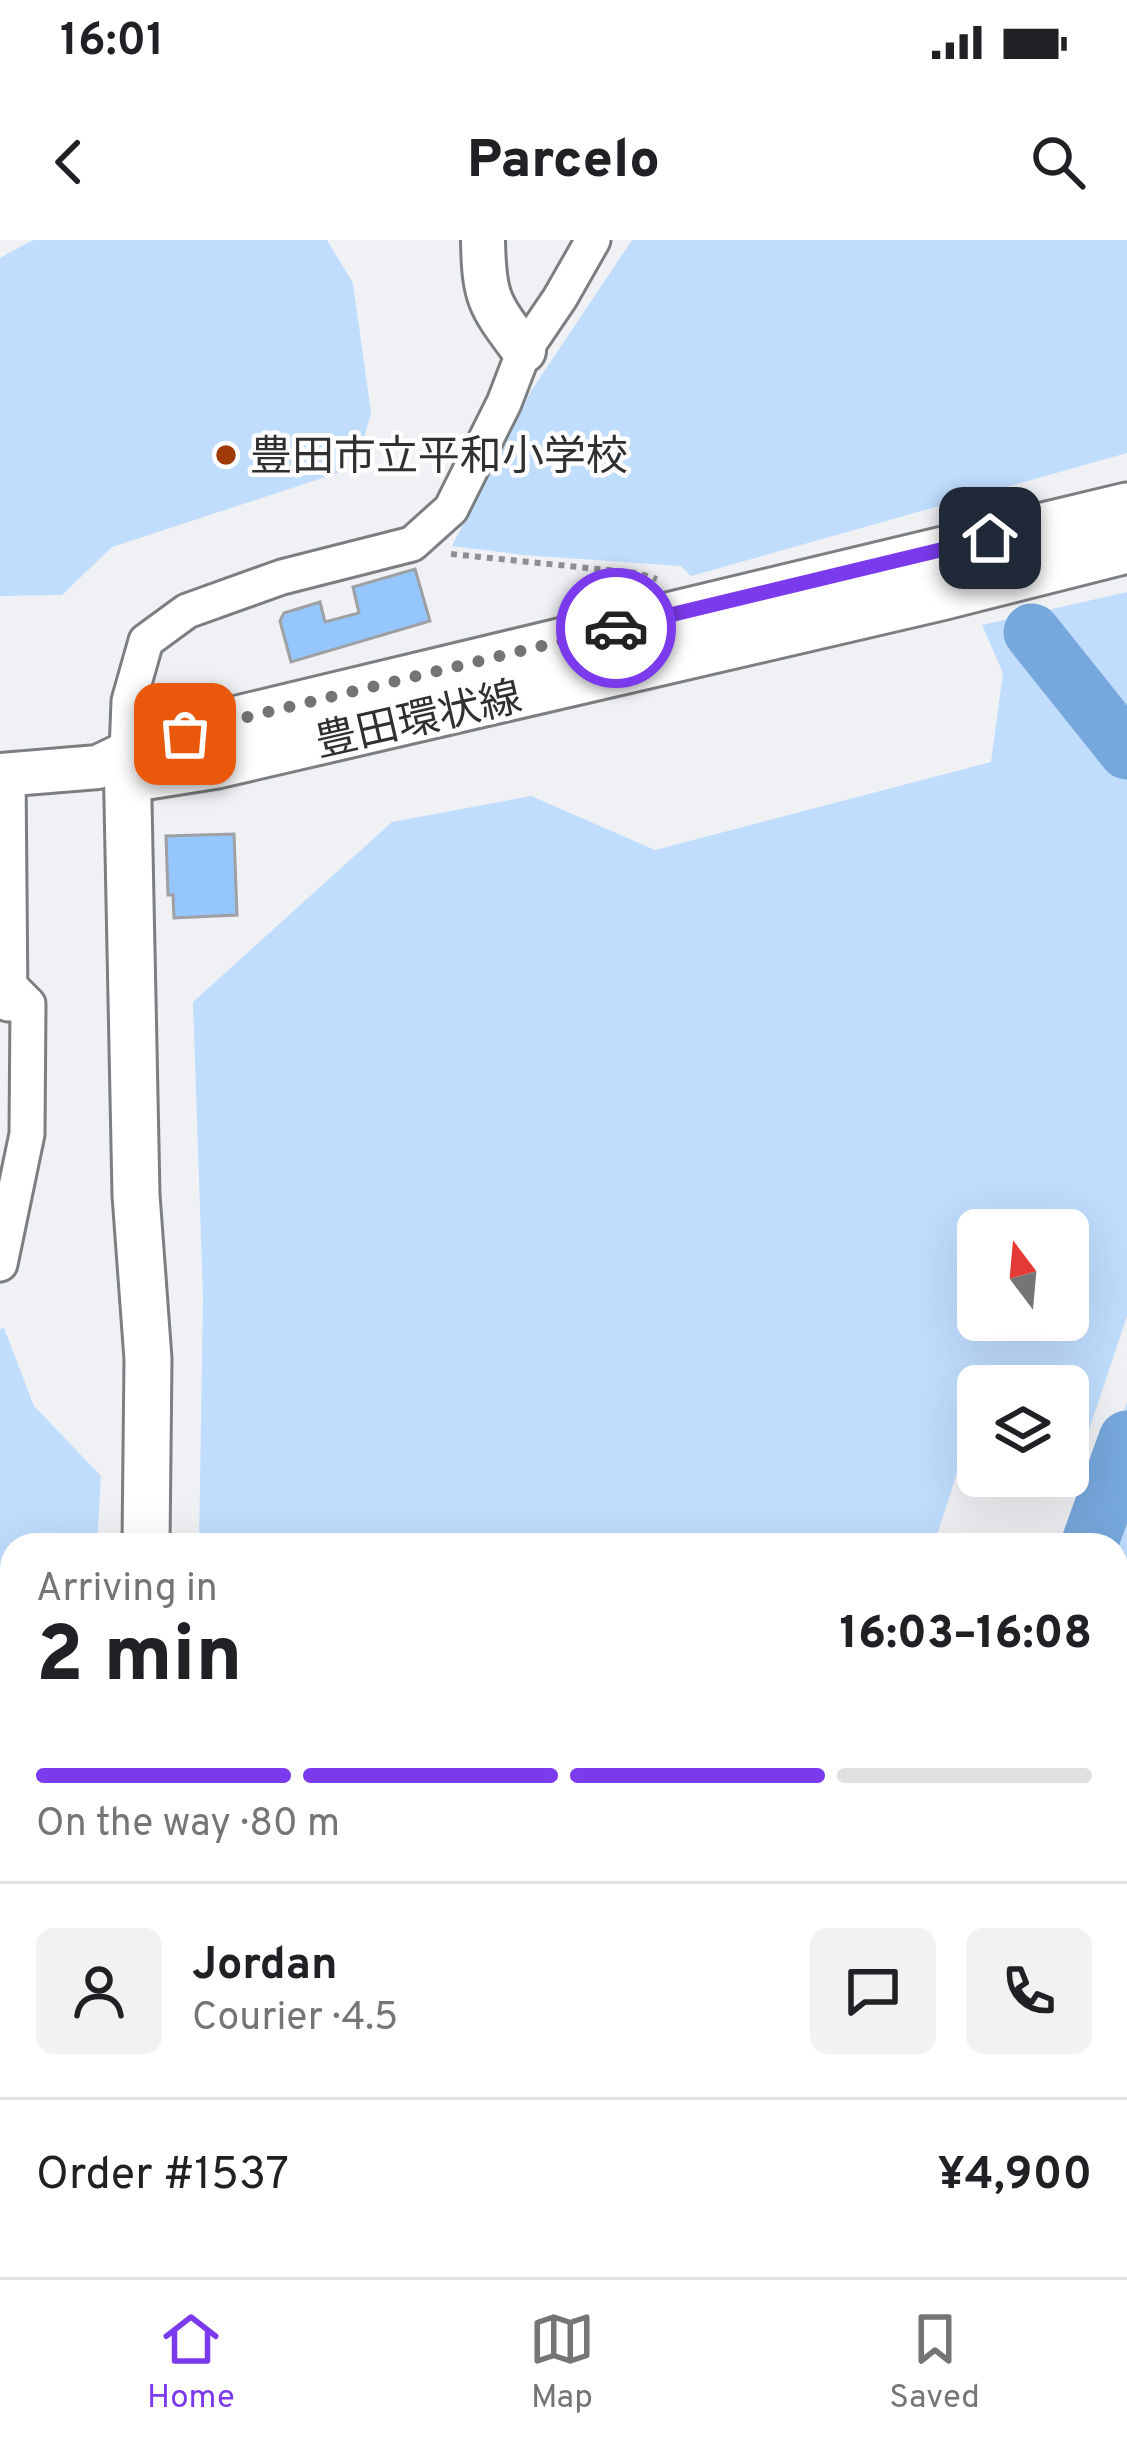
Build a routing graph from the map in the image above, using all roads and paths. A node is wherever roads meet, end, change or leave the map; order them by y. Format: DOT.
graph roads {
  1 [pos="482,240"];
  2 [pos="593,240"];
  3 [pos="524,351"];
  4 [pos="1127,506"];
  5 [pos="412,544"];
  6 [pos="1127,550"];
  7 [pos="670,582"];
  8 [pos="118,766"];
  9 [pos="4,775"];
  10 [pos="5,995"];
  11 [pos="0,1264"];
  12 [pos="146,1533"];
  1 -- 3 [label="street"];
  2 -- 3 [label="street"];
  3 -- 5 [label="street"];
  4 -- 8 [label="main road, 豊田環状線"];
  5 -- 7 [label="path"];
  5 -- 8 [label="street"];
  6 -- 8 [label="main road, 豊田環状線"];
  8 -- 9 [label="street"];
  8 -- 12 [label="main road"];
  9 -- 10 [label="street"];
  10 -- 11 [label="street"];
}
